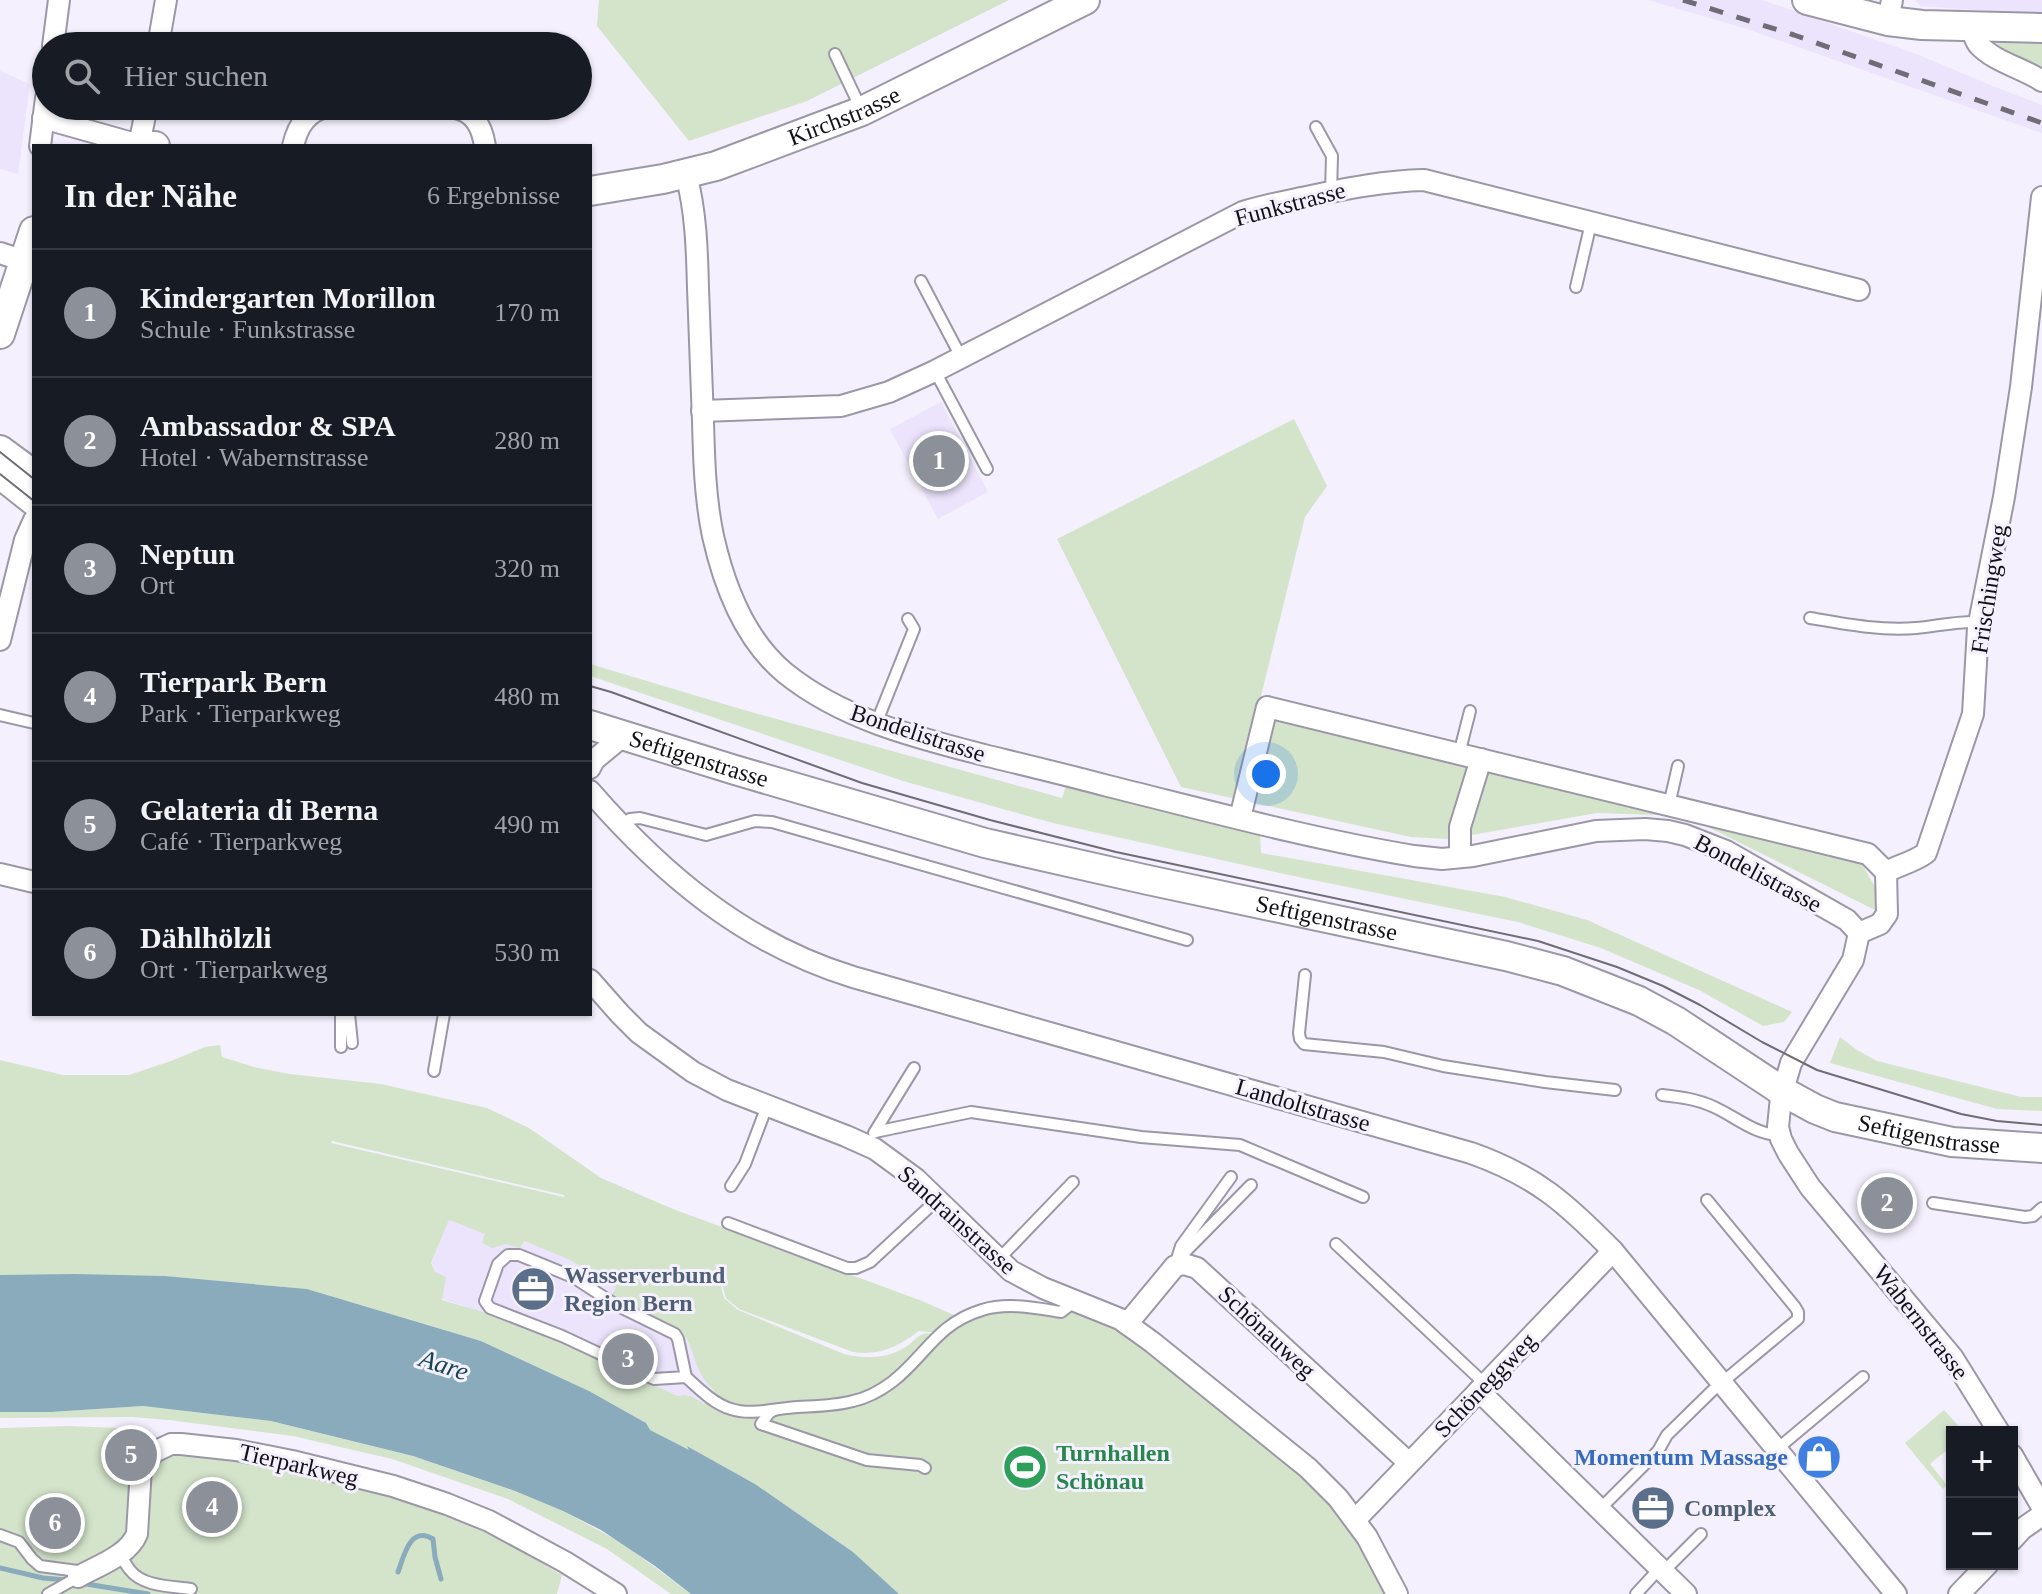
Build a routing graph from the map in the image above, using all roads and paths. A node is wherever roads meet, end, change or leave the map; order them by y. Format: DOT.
graph roads {
  1 [pos="59,0"];
  2 [pos="166,0"];
  3 [pos="1085,0"];
  4 [pos="1807,0"];
  5 [pos="1890,10"];
  6 [pos="1971,25"];
  7 [pos="2042,28"];
  8 [pos="55,32"];
  9 [pos="160,32"];
  10 [pos="835,54"];
  11 [pos="2042,81"];
  12 [pos="862,111"];
  13 [pos="43,120"];
  14 [pos="74,120"];
  15 [pos="144,120"];
  16 [pos="303,120"];
  17 [pos="474,120"];
  18 [pos="1316,127"];
  19 [pos="40,144"];
  20 [pos="133,144"];
  21 [pos="138,144"];
  22 [pos="293,144"];
  23 [pos="484,144"];
  24 [pos="686,174"];
  25 [pos="592,191"];
  26 [pos="1331,192"];
  27 [pos="2042,197"];
  28 [pos="1591,223"];
  29 [pos="32,233"];
  30 [pos="12,257"];
  31 [pos="921,281"];
  32 [pos="1576,287"];
  33 [pos="1859,290"];
  34 [pos="0,334"];
  35 [pos="961,357"];
  36 [pos="935,371"];
  37 [pos="702,411"];
  38 [pos="0,450"];
  39 [pos="987,469"];
  40 [pos="0,474"];
  41 [pos="32,474"];
  42 [pos="32,499"];
  43 [pos="32,524"];
  44 [pos="1810,618"];
  45 [pos="908,619"];
  46 [pos="1979,622"];
  47 [pos="0,640"];
  48 [pos="1470,711"];
  49 [pos="0,715"];
  50 [pos="32,723"];
  51 [pos="876,724"];
  52 [pos="592,726"];
  53 [pos="623,736"];
  54 [pos="1459,754"];
  55 [pos="1481,759"];
  56 [pos="592,764"];
  57 [pos="1678,766"];
  58 [pos="592,793"];
  59 [pos="1669,805"];
  60 [pos="1240,818"];
  61 [pos="620,825"];
  62 [pos="1460,857"];
  63 [pos="1886,872"];
  64 [pos="0,874"];
  65 [pos="32,882"];
  66 [pos="1859,933"];
  67 [pos="1187,940"];
  68 [pos="1305,975"];
  69 [pos="592,982"];
  70 [pos="341,1016"];
  71 [pos="349,1016"];
  72 [pos="444,1016"];
  73 [pos="352,1043"];
  74 [pos="341,1047"];
  75 [pos="914,1068"];
  76 [pos="434,1071"];
  77 [pos="1615,1090"];
  78 [pos="1782,1091"];
  79 [pos="1662,1095"];
  80 [pos="767,1106"];
  81 [pos="1779,1135"];
  82 [pos="870,1138"];
  83 [pos="2042,1148"];
  84 [pos="1231,1177"];
  85 [pos="1073,1182"];
  86 [pos="1251,1185"];
  87 [pos="731,1186"];
  88 [pos="1363,1197"];
  89 [pos="938,1199"];
  90 [pos="1707,1200"];
  91 [pos="1933,1203"];
  92 [pos="2042,1208"];
  93 [pos="728,1223"];
  94 [pos="1336,1244"];
  95 [pos="1613,1251"];
  96 [pos="998,1260"];
  97 [pos="1175,1266"];
  98 [pos="1076,1301"];
  99 [pos="1127,1324"];
  100 [pos="686,1377"];
  101 [pos="1863,1377"];
  102 [pos="1721,1383"];
  103 [pos="1482,1388"];
  104 [pos="775,1409"];
  105 [pos="1995,1426"];
  106 [pos="1776,1450"];
  107 [pos="1409,1463"];
  108 [pos="2018,1465"];
  109 [pos="925,1468"];
  110 [pos="2042,1507"];
  111 [pos="1600,1509"];
  112 [pos="2042,1515"];
  113 [pos="1356,1519"];
  114 [pos="2018,1533"];
  115 [pos="1701,1534"];
  116 [pos="0,1535"];
  117 [pos="119,1554"];
  118 [pos="1657,1566"];
  119 [pos="1982,1570"];
  120 [pos="82,1574"];
  121 [pos="191,1589"];
  122 [pos="48,1594"];
  123 [pos="616,1594"];
  124 [pos="1397,1594"];
  125 [pos="1636,1594"];
  126 [pos="1686,1594"];
  127 [pos="1896,1594"];
  128 [pos="1959,1594"];
  1 -- 8 [label="street"];
  2 -- 9 [label="street"];
  3 -- 12 [label="main road, Kirchstrasse"];
  4 -- 5 [label="main road"];
  5 -- 6 [label="main road"];
  6 -- 7 [label="main road"];
  6 -- 11 [label="street"];
  10 -- 12 [label="lane"];
  12 -- 24 [label="main road, Kirchstrasse"];
  13 -- 19 [label="street"];
  14 -- 20 [label="street"];
  15 -- 21 [label="street"];
  16 -- 22 [label="street"];
  17 -- 23 [label="street"];
  18 -- 26 [label="lane"];
  24 -- 25 [label="main road, Kirchstrasse"];
  24 -- 37 [label="street, Bondelistrasse"];
  26 -- 28 [label="street, Funkstrasse"];
  26 -- 35 [label="street, Funkstrasse"];
  27 -- 46 [label="street, Frischingweg"];
  28 -- 32 [label="lane"];
  28 -- 33 [label="street, Funkstrasse"];
  29 -- 30 [label="main road"];
  30 -- 34 [label="main road"];
  31 -- 35 [label="lane"];
  35 -- 36 [label="street, Funkstrasse"];
  36 -- 37 [label="street, Funkstrasse"];
  36 -- 39 [label="lane"];
  37 -- 51 [label="street, Bondelistrasse"];
  38 -- 41 [label="main road"];
  40 -- 42 [label="main road"];
  43 -- 47 [label="street"];
  44 -- 46 [label="lane"];
  45 -- 51 [label="lane"];
  46 -- 63 [label="street, Frischingweg"];
  48 -- 54 [label="lane"];
  49 -- 50 [label="lane"];
  51 -- 60 [label="street, Bondelistrasse"];
  52 -- 53 [label="main road, Seftigenstrasse"];
  53 -- 56 [label="street"];
  53 -- 78 [label="main road, Seftigenstrasse"];
  54 -- 55 [label="street, Bondelistrasse"];
  54 -- 60 [label="street, Bondelistrasse"];
  55 -- 59 [label="street, Bondelistrasse"];
  55 -- 62 [label="street"];
  57 -- 59 [label="lane"];
  58 -- 61 [label="street, Landoltstrasse"];
  59 -- 63 [label="street, Bondelistrasse"];
  60 -- 62 [label="street, Bondelistrasse"];
  61 -- 67 [label="lane"];
  61 -- 95 [label="street, Landoltstrasse"];
  62 -- 66 [label="street, Bondelistrasse"];
  63 -- 66 [label="street"];
  64 -- 65 [label="street"];
  66 -- 78 [label="street"];
  68 -- 77 [label="lane"];
  69 -- 80 [label="street, Sandrainstrasse"];
  70 -- 74 [label="lane"];
  71 -- 73 [label="lane"];
  72 -- 76 [label="lane"];
  75 -- 82 [label="lane"];
  78 -- 81 [label="street"];
  78 -- 83 [label="main road, Seftigenstrasse"];
  79 -- 81 [label="lane"];
  80 -- 82 [label="street, Sandrainstrasse"];
  80 -- 87 [label="lane"];
  81 -- 105 [label="street, Wabernstrasse"];
  82 -- 88 [label="lane"];
  82 -- 89 [label="street, Sandrainstrasse"];
  84 -- 97 [label="lane"];
  85 -- 96 [label="lane"];
  86 -- 97 [label="lane"];
  89 -- 93 [label="lane"];
  89 -- 96 [label="street, Sandrainstrasse"];
  90 -- 102 [label="lane"];
  91 -- 92 [label="lane"];
  94 -- 103 [label="lane"];
  95 -- 102 [label="street, Landoltstrasse"];
  95 -- 103 [label="street, Schöneggweg"];
  96 -- 98 [label="street, Sandrainstrasse"];
  97 -- 99 [label="street"];
  97 -- 107 [label="street, Schönauweg"];
  98 -- 99 [label="street, Sandrainstrasse"];
  98 -- 104 [label="lane"];
  99 -- 113 [label="street, Sandrainstrasse"];
  100 -- 100 [label="lane"];
  100 -- 104 [label="lane"];
  101 -- 106 [label="lane"];
  102 -- 106 [label="street, Landoltstrasse"];
  102 -- 111 [label="lane"];
  103 -- 107 [label="street, Schöneggweg"];
  103 -- 111 [label="street"];
  104 -- 109 [label="lane"];
  106 -- 127 [label="street, Landoltstrasse"];
  107 -- 113 [label="street, Schöneggweg"];
  108 -- 110 [label="street"];
  111 -- 118 [label="street"];
  112 -- 114 [label="street"];
  113 -- 124 [label="street, Sandrainstrasse"];
  115 -- 118 [label="lane"];
  116 -- 120 [label="lane"];
  117 -- 120 [label="street"];
  117 -- 121 [label="lane"];
  117 -- 123 [label="street, Tierparkweg"];
  118 -- 125 [label="lane"];
  118 -- 126 [label="street"];
  119 -- 128 [label="street"];
  120 -- 122 [label="lane"];
}
